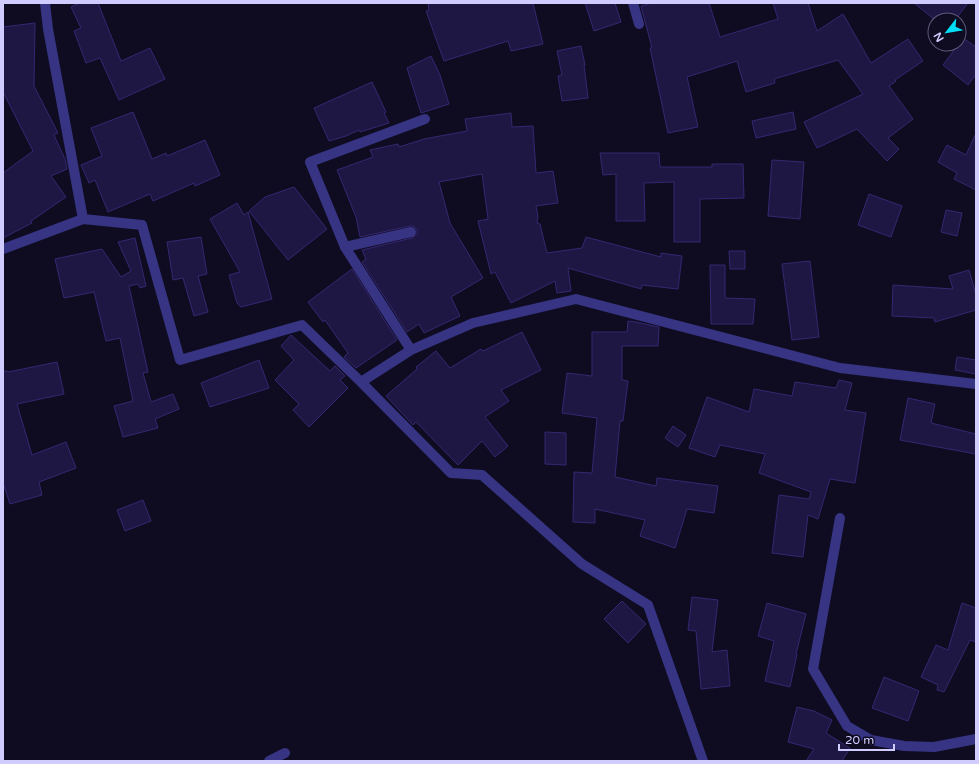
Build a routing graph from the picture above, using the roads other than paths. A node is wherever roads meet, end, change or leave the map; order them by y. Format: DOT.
graph roads {
  1 [pos="45,3"];
  2 [pos="633,3"];
  3 [pos="639,24"];
  4 [pos="425,119"];
  5 [pos="83,218"];
  6 [pos="412,232"];
  7 [pos="345,247"];
  8 [pos="3,249"];
  9 [pos="411,350"];
  10 [pos="361,382"];
  11 [pos="976,384"];
  12 [pos="840,518"];
  13 [pos="976,739"];
  14 [pos="285,753"];
  15 [pos="269,761"];
  16 [pos="702,761"];
  1 -- 5 [label="street"];
  2 -- 3 [label="street"];
  4 -- 7 [label="street"];
  5 -- 8 [label="street"];
  5 -- 10 [label="street"];
  6 -- 7 [label="street"];
  7 -- 9 [label="street"];
  9 -- 10 [label="street"];
  9 -- 11 [label="street"];
  10 -- 16 [label="street"];
  12 -- 13 [label="street"];
  14 -- 15 [label="street"];
}
